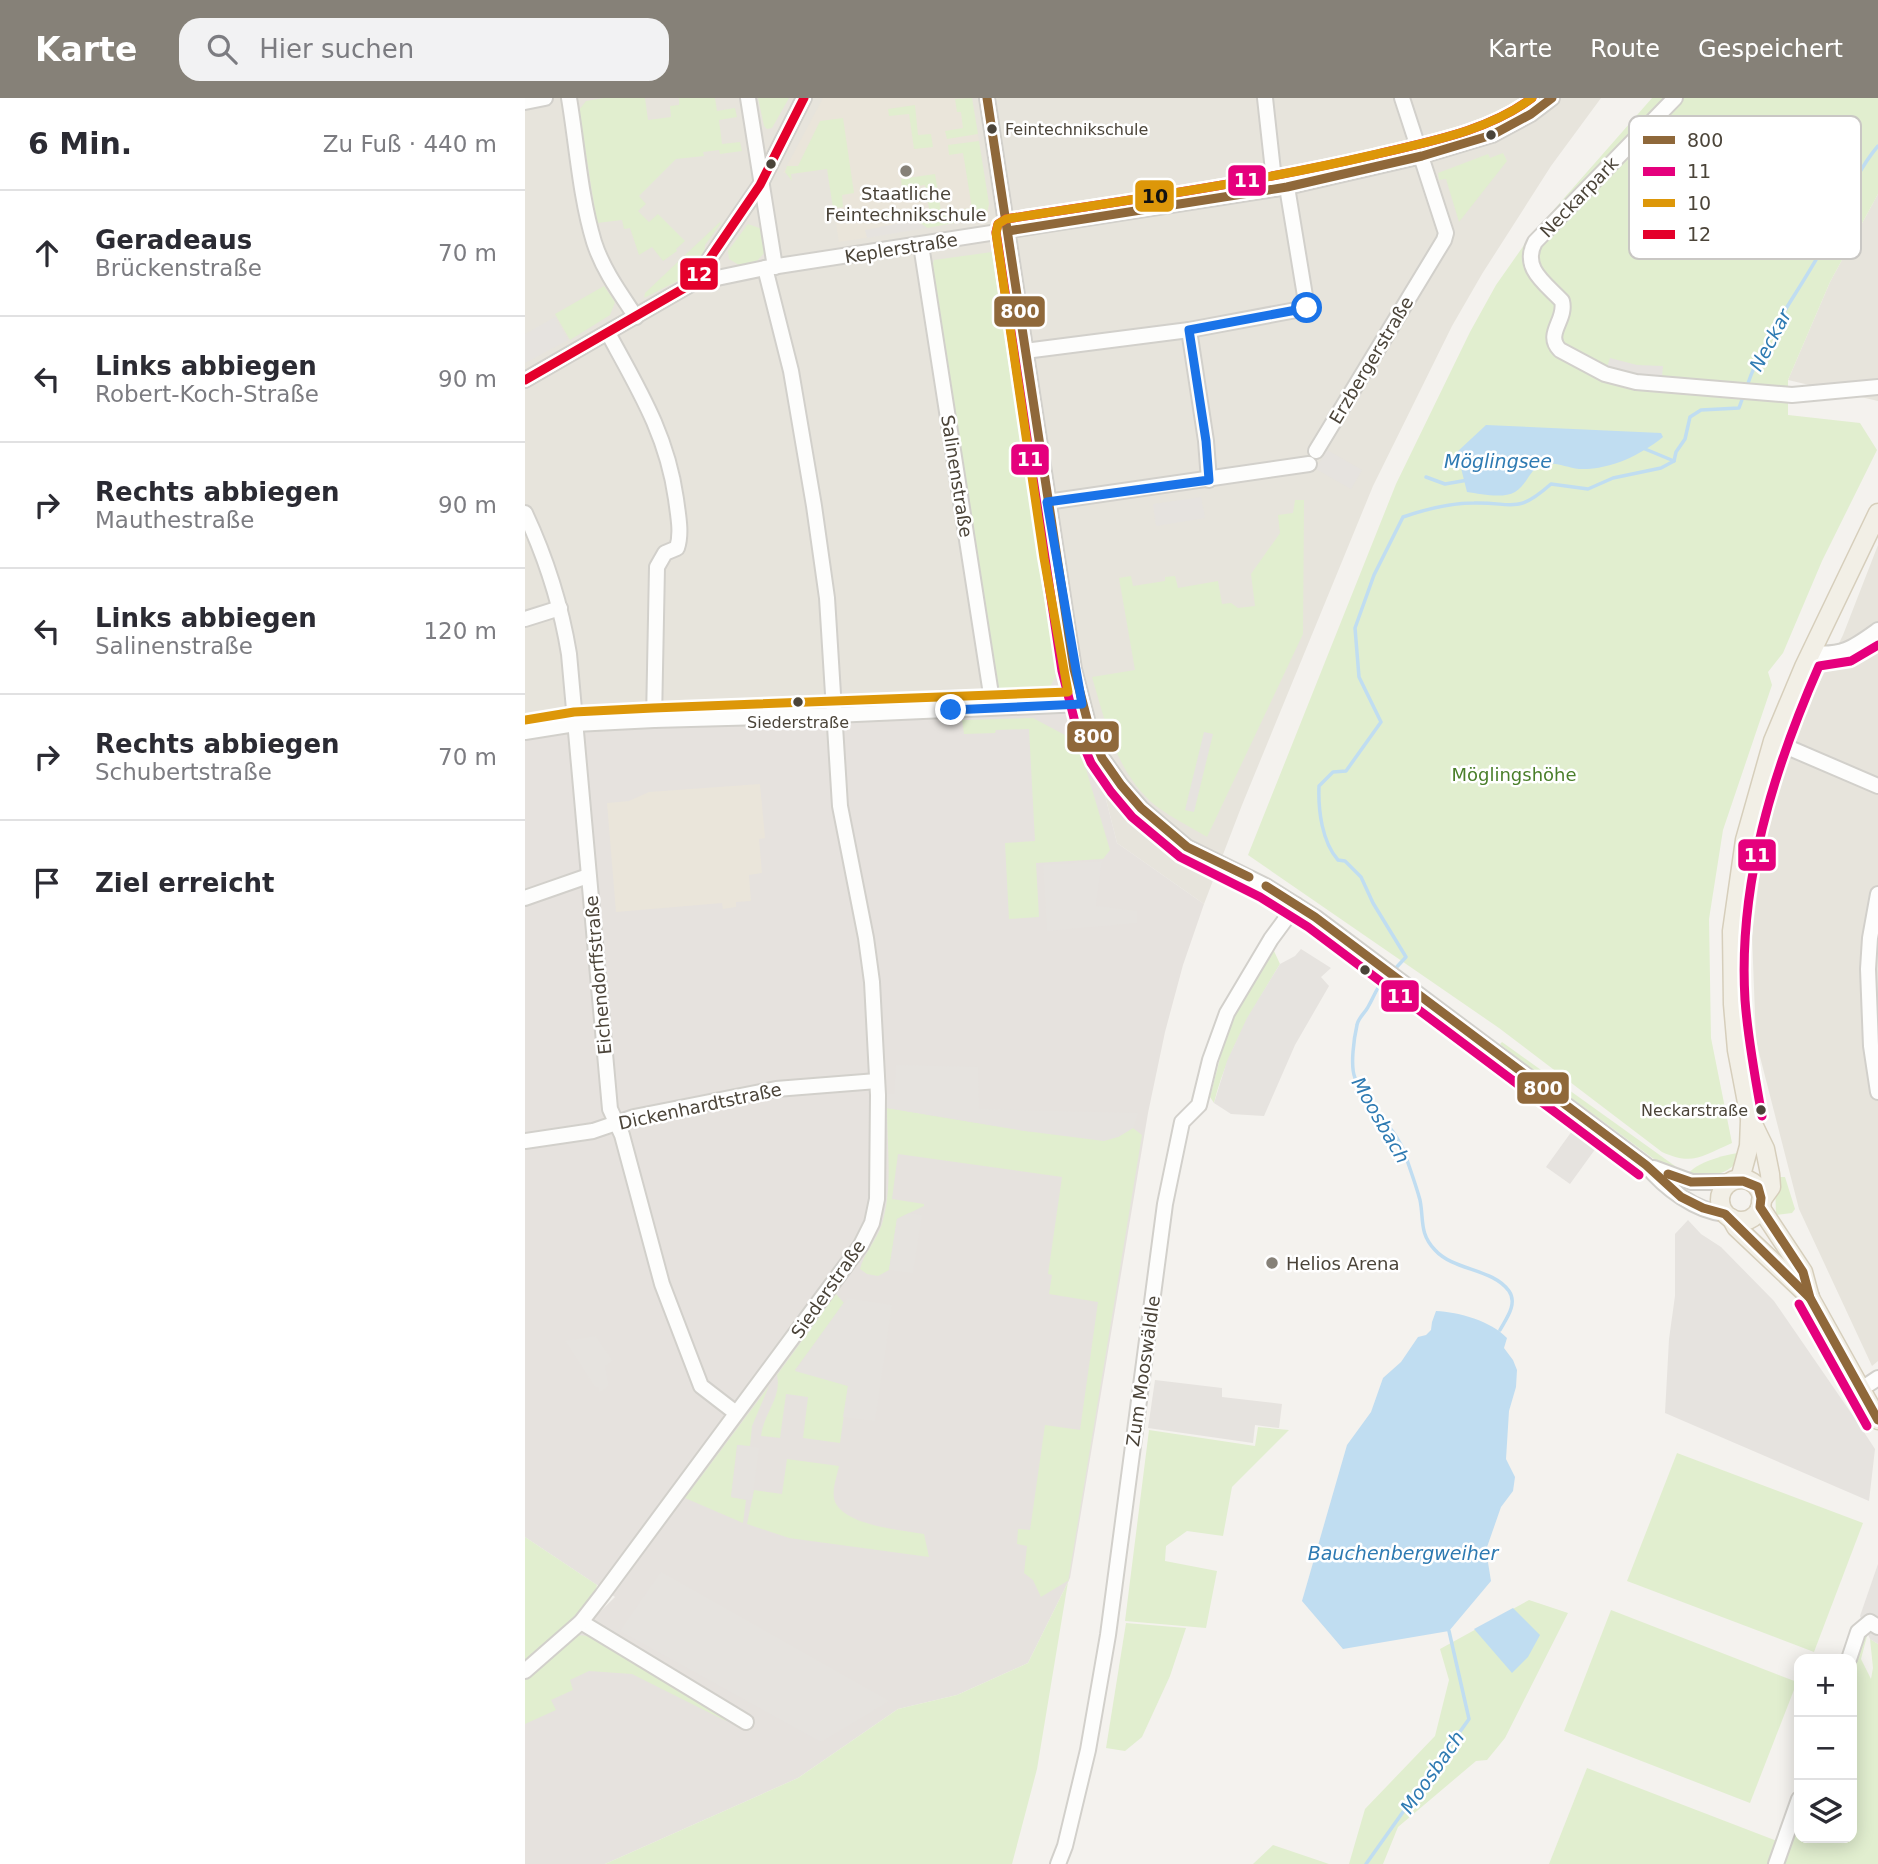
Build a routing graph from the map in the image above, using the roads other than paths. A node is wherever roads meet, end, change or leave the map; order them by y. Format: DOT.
graph roads {
  1 [pos="545,98"];
  2 [pos="569,98"];
  3 [pos="748,98"];
  4 [pos="804,98"];
  5 [pos="987,98"];
  6 [pos="1265,98"];
  7 [pos="1402,98"];
  8 [pos="1552,98"];
  9 [pos="1675,98"];
  10 [pos="525,102"];
  11 [pos="1658,116"];
  12 [pos="1629,145"];
  13 [pos="1422,156"];
  14 [pos="760,185"];
  15 [pos="1281,188"];
  16 [pos="1008,231"];
  17 [pos="921,245"];
  18 [pos="770,267"];
  19 [pos="693,283"];
  20 [pos="636,317"];
  21 [pos="1189,330"];
  22 [pos="608,334"];
  23 [pos="1025,351"];
  24 [pos="525,380"];
  25 [pos="1878,387"];
  26 [pos="1209,480"];
  27 [pos="1047,502"];
  28 [pos="525,513"];
  29 [pos="1878,513"];
  30 [pos="560,608"];
  31 [pos="525,620"];
  32 [pos="1878,630"];
  33 [pos="1811,653"];
  34 [pos="1082,704"];
  35 [pos="993,707"];
  36 [pos="834,715"];
  37 [pos="654,720"];
  38 [pos="575,724"];
  39 [pos="525,732"];
  40 [pos="1773,741"];
  41 [pos="1878,786"];
  42 [pos="588,876"];
  43 [pos="1878,894"];
  44 [pos="525,898"];
  45 [pos="1296,905"];
  46 [pos="1874,1016"];
  47 [pos="877,1081"];
  48 [pos="1878,1091"];
  49 [pos="1751,1118"];
  50 [pos="616,1123"];
  51 [pos="525,1141"];
  52 [pos="1646,1165"];
  53 [pos="1735,1181"];
  54 [pos="1761,1204"];
  55 [pos="1728,1216"];
  56 [pos="1810,1298"];
  57 [pos="1878,1378"];
  58 [pos="1860,1390"];
  59 [pos="736,1413"];
  60 [pos="1878,1420"];
  61 [pos="581,1622"];
  62 [pos="1878,1627"];
  63 [pos="1851,1654"];
  64 [pos="525,1671"];
  65 [pos="746,1722"];
  66 [pos="1794,1813"];
  67 [pos="1058,1864"];
  68 [pos="1776,1864"];
  1 -- 10 [label="street"];
  2 -- 20 [label="street"];
  3 -- 14 [label="street, Siederstraße"];
  4 -- 14 [label="street"];
  5 -- 16 [label="street"];
  6 -- 15 [label="street"];
  7 -- 13 [label="street, Erzbergerstraße"];
  8 -- 13 [label="street, Keplerstraße"];
  9 -- 11 [label="street, Neckarpark"];
  12 -- 25 [label="street, Neckarpark"];
  13 -- 15 [label="street, Keplerstraße"];
  13 -- 26 [label="street, Erzbergerstraße"];
  14 -- 18 [label="street, Siederstraße"];
  14 -- 19 [label="street"];
  15 -- 16 [label="street, Keplerstraße"];
  15 -- 21 [label="street"];
  16 -- 17 [label="street, Keplerstraße"];
  16 -- 23 [label="street"];
  17 -- 18 [label="street, Keplerstraße"];
  17 -- 35 [label="street, Salinenstraße"];
  18 -- 19 [label="street, Keplerstraße"];
  18 -- 36 [label="street, Siederstraße"];
  19 -- 20 [label="street"];
  20 -- 22 [label="street"];
  21 -- 23 [label="street"];
  21 -- 26 [label="street"];
  22 -- 24 [label="street"];
  22 -- 37 [label="street"];
  23 -- 27 [label="street"];
  26 -- 27 [label="street"];
  27 -- 34 [label="street"];
  28 -- 30 [label="street, Eichendorffstraße"];
  29 -- 33 [label="main road"];
  30 -- 31 [label="street"];
  30 -- 38 [label="street, Eichendorffstraße"];
  32 -- 33 [label="street"];
  33 -- 40 [label="main road"];
  34 -- 35 [label="street"];
  34 -- 45 [label="street"];
  35 -- 36 [label="street"];
  36 -- 37 [label="street"];
  36 -- 47 [label="street, Siederstraße"];
  37 -- 38 [label="street"];
  38 -- 39 [label="street"];
  38 -- 42 [label="street, Eichendorffstraße"];
  40 -- 41 [label="street"];
  40 -- 49 [label="main road"];
  42 -- 44 [label="street"];
  42 -- 50 [label="street, Eichendorffstraße"];
  43 -- 46 [label="street"];
  45 -- 52 [label="street"];
  45 -- 67 [label="street, Zum Mooswäldle"];
  46 -- 48 [label="street"];
  47 -- 50 [label="street, Dickenhardtstraße"];
  47 -- 59 [label="street, Siederstraße"];
  49 -- 53 [label="main road"];
  49 -- 54 [label="main road"];
  50 -- 51 [label="street, Dickenhardtstraße"];
  50 -- 59 [label="street, Eichendorffstraße"];
  52 -- 53 [label="street"];
  52 -- 55 [label="street"];
  53 -- 54 [label="main road"];
  53 -- 55 [label="main road"];
  54 -- 55 [label="main road"];
  54 -- 56 [label="main road"];
  55 -- 56 [label="main road"];
  56 -- 58 [label="main road"];
  57 -- 58 [label="street"];
  58 -- 60 [label="main road"];
  59 -- 61 [label="street, Siederstraße"];
  61 -- 64 [label="street, Siederstraße"];
  61 -- 65 [label="street"];
  62 -- 63 [label="street"];
  66 -- 68 [label="street"];
}
